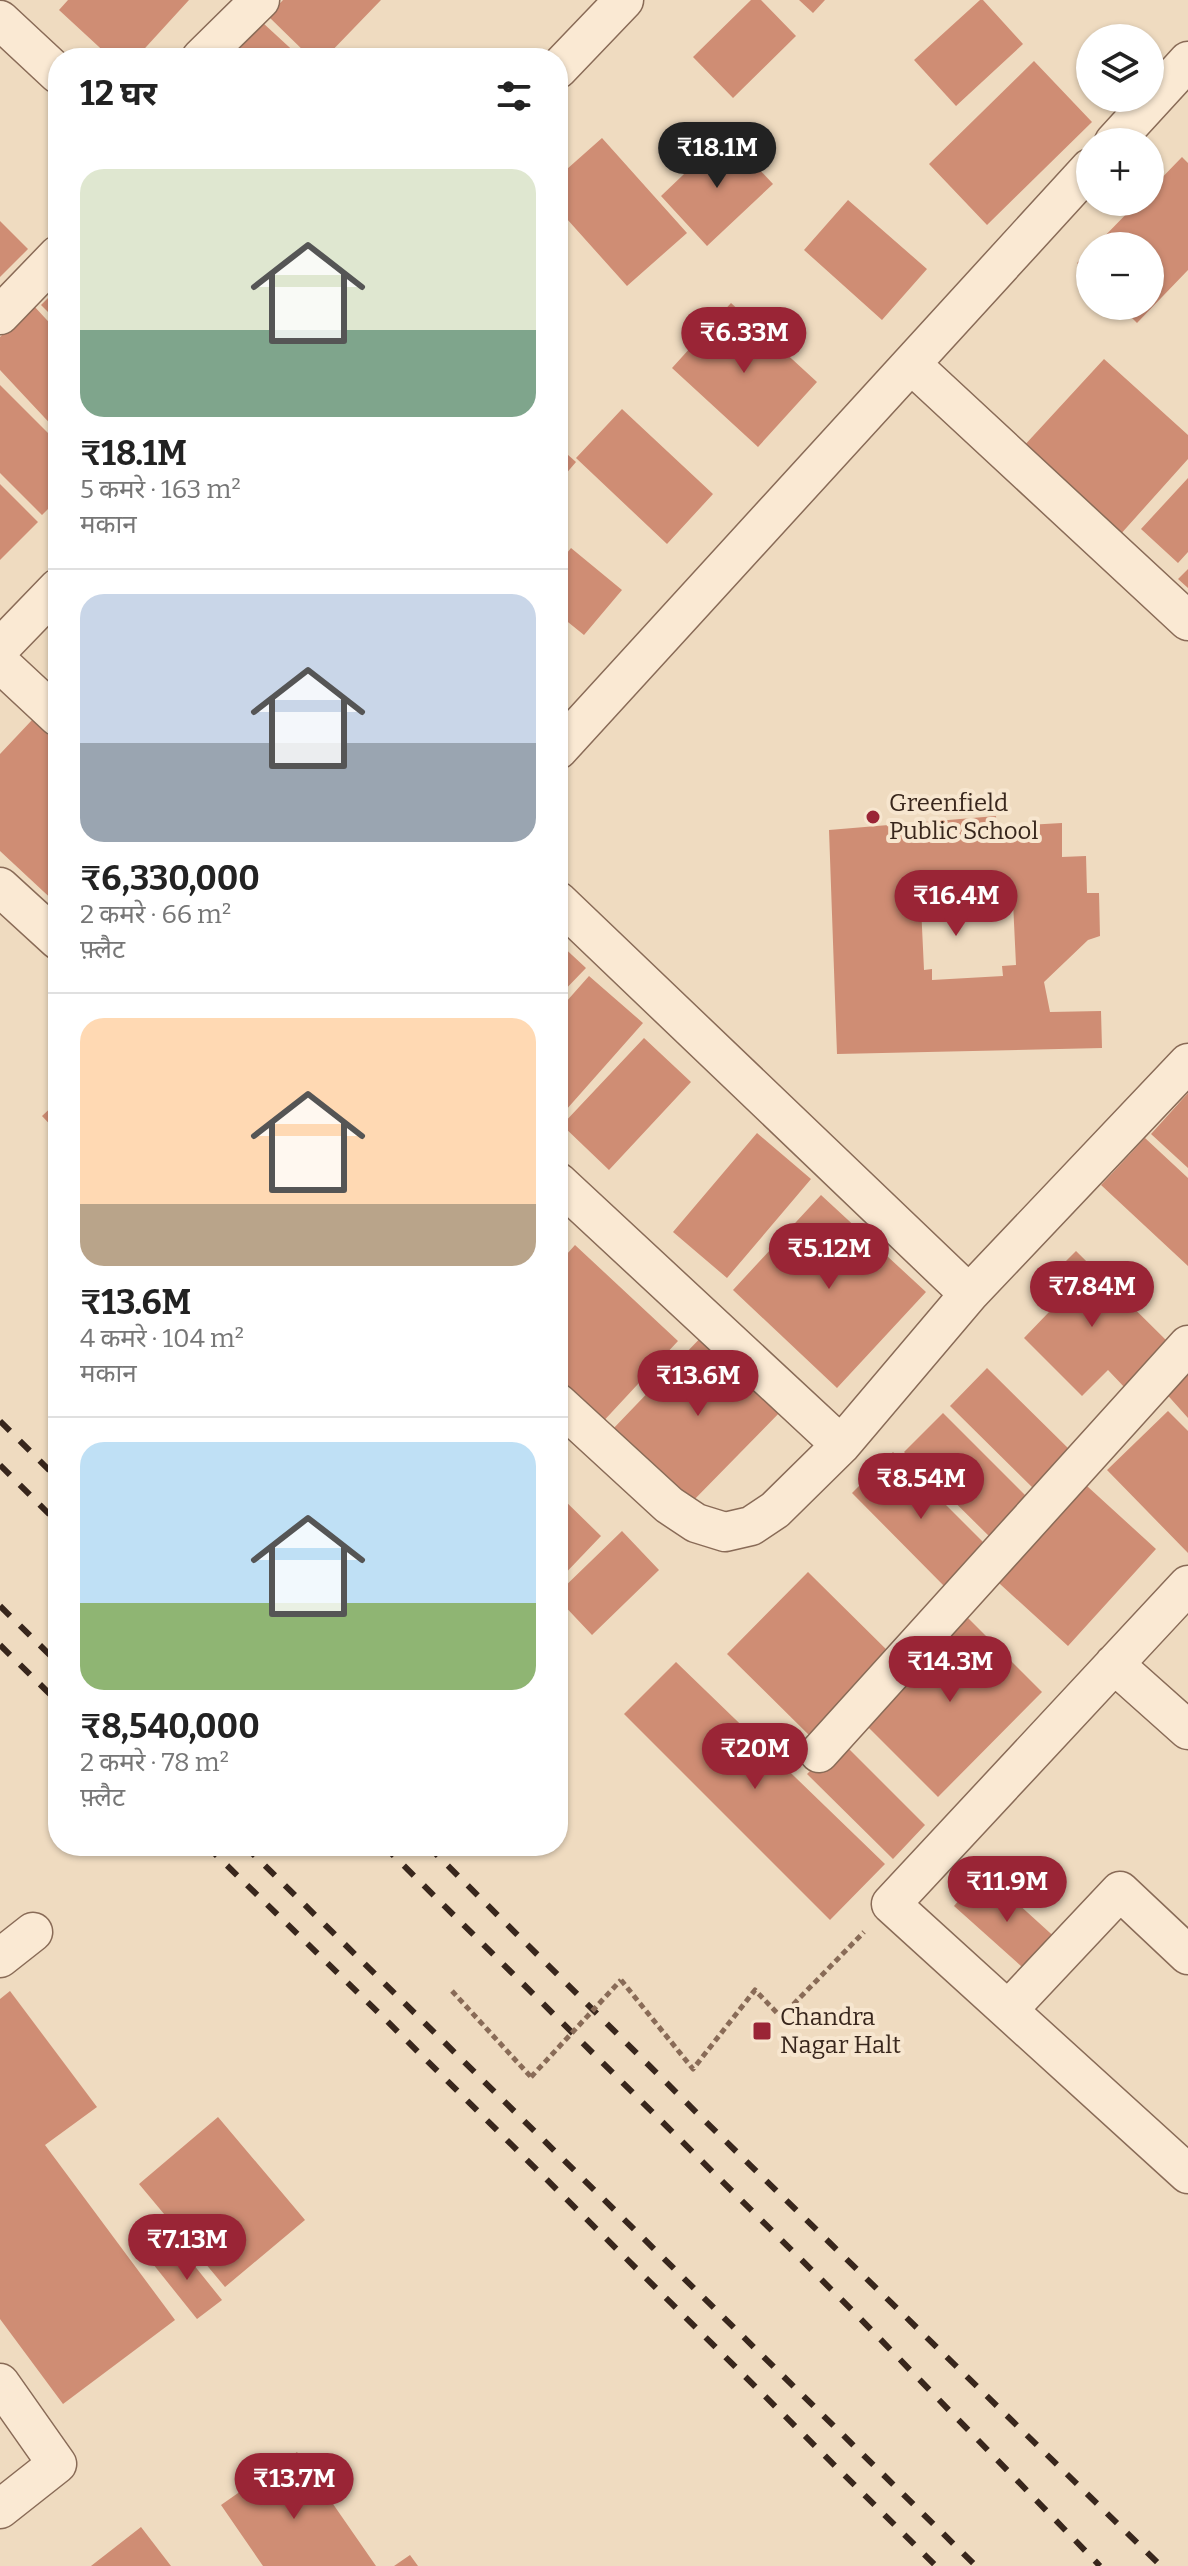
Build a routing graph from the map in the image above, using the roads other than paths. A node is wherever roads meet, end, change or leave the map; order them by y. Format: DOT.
graph roads {
  1 [pos="260,0"];
  2 [pos="612,4"];
  3 [pos="3,28"];
  4 [pos="211,48"];
  5 [pos="568,57"];
  6 [pos="1188,61"];
  7 [pos="48,66"];
  8 [pos="1127,128"];
  9 [pos="1076,183"];
  10 [pos="48,265"];
  11 [pos="0,315"];
  12 [pos="911,364"];
  13 [pos="48,598"];
  14 [pos="1188,621"];
  15 [pos="0,648"];
  16 [pos="0,663"];
  17 [pos="48,708"];
  18 [pos="568,739"];
  19 [pos="0,887"];
  20 [pos="568,911"];
  21 [pos="48,931"];
  22 [pos="1188,1063"];
  23 [pos="568,1191"];
  24 [pos="969,1294"];
  25 [pos="1188,1345"];
  26 [pos="568,1412"];
  27 [pos="841,1445"];
  28 [pos="1188,1585"];
  29 [pos="1114,1664"];
  30 [pos="1188,1730"];
  31 [pos="819,1753"];
  32 [pos="33,1932"];
  33 [pos="1188,1955"];
  34 [pos="0,1958"];
  35 [pos="1008,2010"];
  36 [pos="1188,2174"];
  37 [pos="0,2383"];
  38 [pos="0,2509"];
  1 -- 4 [label="street"];
  2 -- 5 [label="street"];
  3 -- 7 [label="street"];
  6 -- 8 [label="street"];
  9 -- 12 [label="street"];
  10 -- 11 [label="street"];
  12 -- 14 [label="street"];
  12 -- 18 [label="street"];
  13 -- 15 [label="street"];
  16 -- 17 [label="street"];
  19 -- 21 [label="street"];
  20 -- 24 [label="street"];
  22 -- 24 [label="street"];
  23 -- 27 [label="street"];
  24 -- 27 [label="street"];
  25 -- 31 [label="street"];
  26 -- 27 [label="street"];
  28 -- 29 [label="street"];
  29 -- 30 [label="street"];
  29 -- 35 [label="street"];
  32 -- 34 [label="street"];
  33 -- 35 [label="street"];
  35 -- 36 [label="street"];
  37 -- 38 [label="street"];
}
